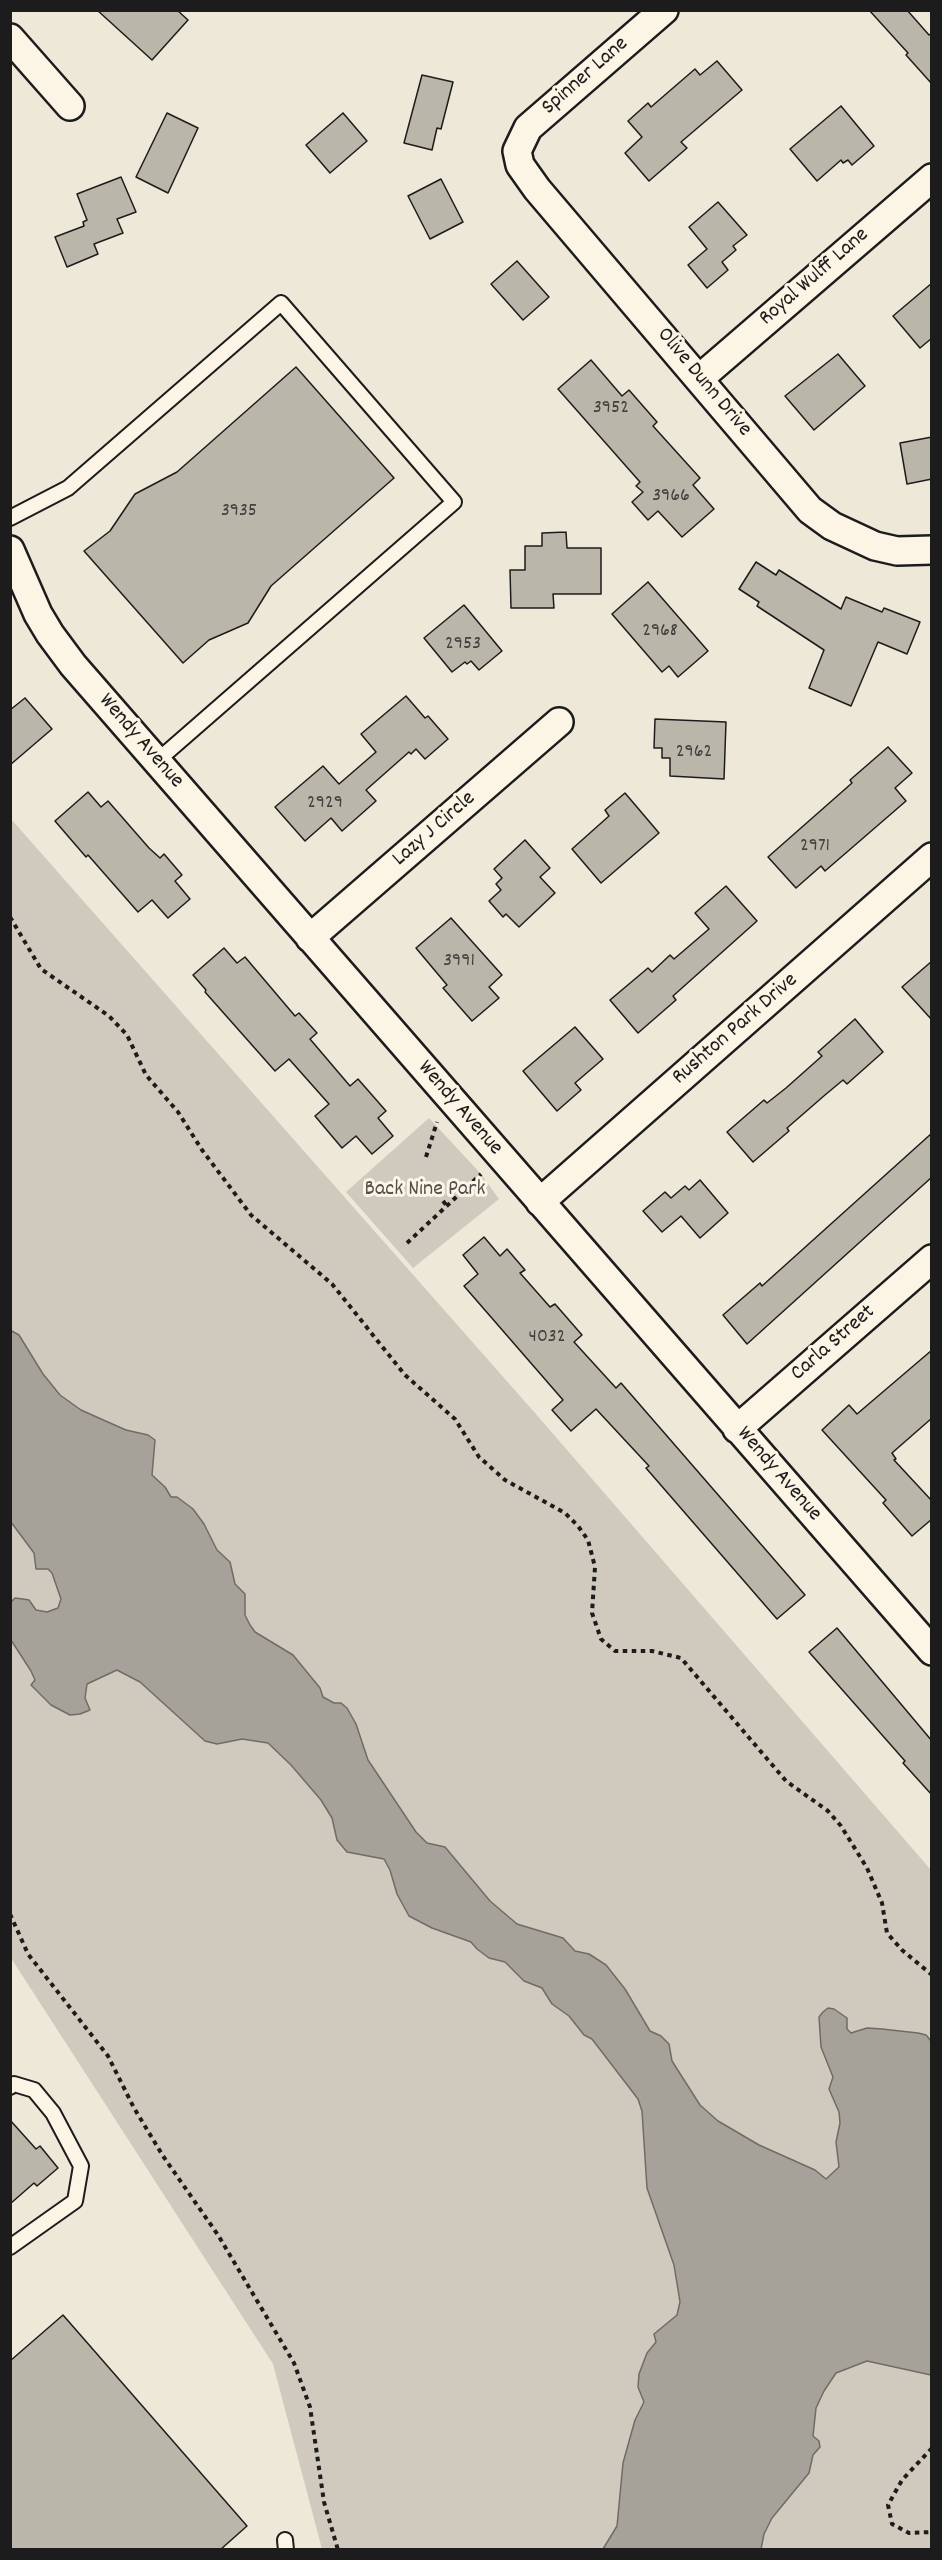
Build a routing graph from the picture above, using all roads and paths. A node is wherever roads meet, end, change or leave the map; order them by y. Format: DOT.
graph roads {
  1 [pos="664,10"];
  2 [pos="10,38"];
  3 [pos="70,106"];
  4 [pos="517,151"];
  5 [pos="932,178"];
  6 [pos="700,378"];
  7 [pos="10,518"];
  8 [pos="10,550"];
  9 [pos="932,550"];
  10 [pos="560,722"];
  11 [pos="157,761"];
  12 [pos="932,857"];
  13 [pos="10,917"];
  14 [pos="310,938"];
  15 [pos="437,1121"];
  16 [pos="426,1157"];
  17 [pos="481,1174"];
  18 [pos="443,1201"];
  19 [pos="540,1202"];
  20 [pos="447,1206"];
  21 [pos="407,1243"];
  22 [pos="932,1260"];
  23 [pos="737,1429"];
  24 [pos="932,1651"];
  25 [pos="10,1914"];
  26 [pos="932,1975"];
  27 [pos="12,2084"];
  28 [pos="10,2247"];
  29 [pos="932,2448"];
  30 [pos="932,2532"];
  31 [pos="338,2550"];
  1 -- 4 [label="street, Spinner Lane"];
  2 -- 3 [label="street"];
  4 -- 6 [label="street, Olive Dunn Drive"];
  5 -- 6 [label="street, Royal Wulff Lane"];
  6 -- 9 [label="street, Olive Dunn Drive"];
  7 -- 11 [label="lane"];
  8 -- 11 [label="street, Wendy Avenue"];
  10 -- 14 [label="street, Lazy J Circle"];
  11 -- 14 [label="street, Wendy Avenue"];
  12 -- 19 [label="street, Rushton Park Drive"];
  13 -- 26 [label="path"];
  14 -- 19 [label="street, Wendy Avenue"];
  15 -- 16 [label="path"];
  17 -- 20 [label="path"];
  18 -- 20 [label="path"];
  19 -- 23 [label="street, Wendy Avenue"];
  20 -- 21 [label="path"];
  22 -- 23 [label="street, Carla Street"];
  23 -- 24 [label="street, Wendy Avenue"];
  25 -- 31 [label="path"];
  27 -- 28 [label="lane"];
  29 -- 30 [label="path"];
}
